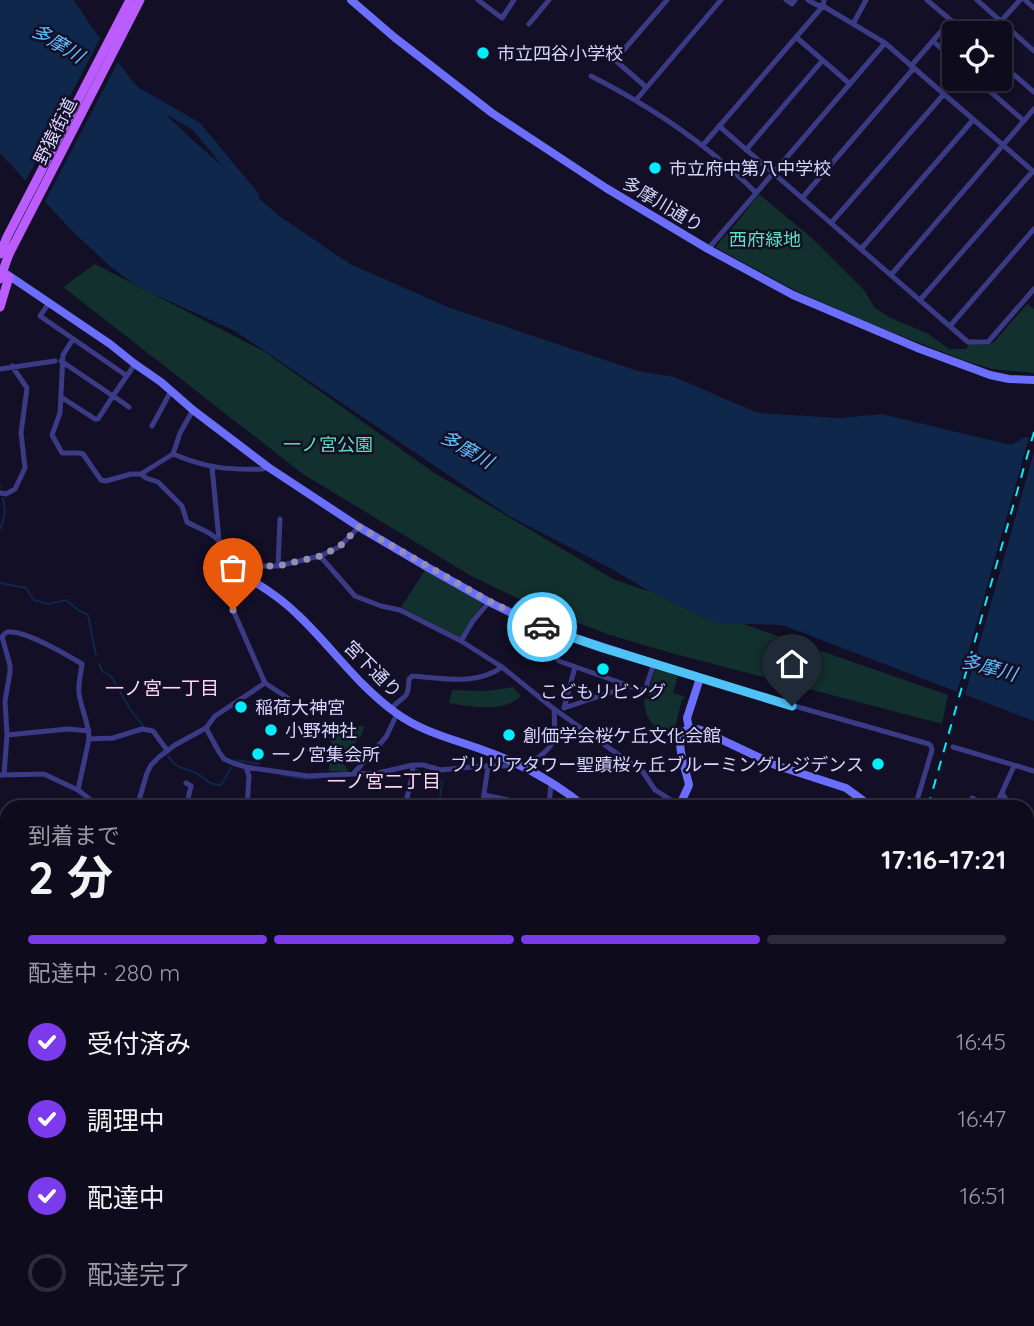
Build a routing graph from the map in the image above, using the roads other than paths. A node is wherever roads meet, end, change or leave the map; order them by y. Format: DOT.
graph roads {
  1 [pos="130,0"];
  2 [pos="140,0"];
  3 [pos="351,0"];
  4 [pos="478,0"];
  5 [pos="514,0"];
  6 [pos="549,0"];
  7 [pos="667,0"];
  8 [pos="721,0"];
  9 [pos="786,0"];
  10 [pos="795,0"];
  11 [pos="808,0"];
  12 [pos="866,0"];
  13 [pos="927,0"];
  14 [pos="977,0"];
  15 [pos="1023,0"];
  16 [pos="822,2"];
  17 [pos="1034,8"];
  18 [pos="951,20"];
  19 [pos="1001,21"];
  20 [pos="529,24"];
  21 [pos="853,24"];
  22 [pos="1012,31"];
  23 [pos="796,37"];
  24 [pos="933,41"];
  25 [pos="885,43"];
  26 [pos="942,49"];
  27 [pos="1034,51"];
  28 [pos="822,61"];
  29 [pos="913,67"];
  30 [pos="1012,73"];
  31 [pos="591,76"];
  32 [pos="850,84"];
  33 [pos="646,87"];
  34 [pos="990,91"];
  35 [pos="1034,92"];
  36 [pos="944,94"];
  37 [pos="636,100"];
  38 [pos="1034,109"];
  39 [pos="973,120"];
  40 [pos="1024,121"];
  41 [pos="719,126"];
  42 [pos="703,145"];
  43 [pos="1003,145"];
  44 [pos="746,150"];
  45 [pos="1033,171"];
  46 [pos="774,173"];
  47 [pos="755,192"];
  48 [pos="802,198"];
  49 [pos="831,223"];
  50 [pos="1034,229"];
  51 [pos="11,239"];
  52 [pos="708,249"];
  53 [pos="861,249"];
  54 [pos="4,253"];
  55 [pos="0,268"];
  56 [pos="891,275"];
  57 [pos="5,278"];
  58 [pos="1034,289"];
  59 [pos="920,300"];
  60 [pos="49,303"];
  61 [pos="0,307"];
  62 [pos="950,326"];
  63 [pos="73,339"];
  64 [pos="58,361"];
  65 [pos="135,364"];
  66 [pos="12,366"];
  67 [pos="0,369"];
  68 [pos="127,376"];
  69 [pos="1034,380"];
  70 [pos="171,391"];
  71 [pos="113,396"];
  72 [pos="61,397"];
  73 [pos="129,407"];
  74 [pos="193,410"];
  75 [pos="152,426"];
  76 [pos="173,454"];
  77 [pos="212,467"];
  78 [pos="268,467"];
  79 [pos="141,474"];
  80 [pos="0,493"];
  81 [pos="280,519"];
  82 [pos="359,527"];
  83 [pos="219,540"];
  84 [pos="320,556"];
  85 [pos="278,566"];
  86 [pos="232,569"];
  87 [pos="489,601"];
  88 [pos="548,629"];
  89 [pos="461,641"];
  90 [pos="654,663"];
  91 [pos="502,667"];
  92 [pos="575,667"];
  93 [pos="699,678"];
  94 [pos="265,683"];
  95 [pos="622,684"];
  96 [pos="288,698"];
  97 [pos="554,709"];
  98 [pos="563,711"];
  99 [pos="394,712"];
  100 [pos="3,721"];
  101 [pos="206,728"];
  102 [pos="689,729"];
  103 [pos="89,731"];
  104 [pos="7,735"];
  105 [pos="89,739"];
  106 [pos="953,747"];
  107 [pos="167,750"];
  108 [pos="516,763"];
  109 [pos="1014,765"];
  110 [pos="246,766"];
  111 [pos="488,767"];
  112 [pos="525,767"];
  113 [pos="413,768"];
  114 [pos="1034,771"];
  115 [pos="354,773"];
  116 [pos="2,775"];
  117 [pos="186,783"];
  118 [pos="551,783"];
  119 [pos="78,790"];
  120 [pos="1002,793"];
  121 [pos="484,795"];
  122 [pos="972,798"];
  123 [pos="91,800"];
  124 [pos="139,800"];
  125 [pos="188,800"];
  126 [pos="247,800"];
  127 [pos="406,800"];
  128 [pos="484,800"];
  129 [pos="508,800"];
  130 [pos="550,800"];
  131 [pos="575,800"];
  132 [pos="674,800"];
  133 [pos="682,800"];
  134 [pos="862,800"];
  135 [pos="917,800"];
  136 [pos="976,800"];
  137 [pos="998,800"];
  138 [pos="1006,800"];
  1 -- 51 [label="main road, 野猿街道"];
  2 -- 51 [label="main road, 野猿街道"];
  3 -- 52 [label="street, 多摩川通り"];
  4 -- 5 [label="street"];
  6 -- 20 [label="street"];
  7 -- 33 [label="street"];
  8 -- 33 [label="street"];
  9 -- 10 [label="street"];
  11 -- 16 [label="street"];
  12 -- 21 [label="street"];
  13 -- 18 [label="street"];
  14 -- 19 [label="street"];
  15 -- 17 [label="street"];
  15 -- 19 [label="street"];
  16 -- 21 [label="street"];
  16 -- 23 [label="street"];
  18 -- 24 [label="street"];
  21 -- 25 [label="street"];
  22 -- 27 [label="street"];
  23 -- 28 [label="street"];
  23 -- 41 [label="street"];
  24 -- 26 [label="street"];
  24 -- 29 [label="street"];
  25 -- 29 [label="street"];
  25 -- 32 [label="street"];
  28 -- 32 [label="street"];
  28 -- 44 [label="street"];
  29 -- 36 [label="street"];
  29 -- 48 [label="street"];
  30 -- 35 [label="street"];
  31 -- 37 [label="street"];
  32 -- 46 [label="street"];
  33 -- 37 [label="street"];
  34 -- 40 [label="street"];
  36 -- 39 [label="street"];
  36 -- 49 [label="street"];
  37 -- 42 [label="street"];
  38 -- 40 [label="street"];
  39 -- 43 [label="street"];
  39 -- 53 [label="street"];
  40 -- 43 [label="street"];
  41 -- 42 [label="street"];
  41 -- 44 [label="street"];
  42 -- 47 [label="street"];
  43 -- 45 [label="street"];
  43 -- 56 [label="street"];
  44 -- 46 [label="street"];
  45 -- 59 [label="street"];
  46 -- 47 [label="street"];
  46 -- 48 [label="street"];
  47 -- 52 [label="street"];
  48 -- 49 [label="street"];
  49 -- 53 [label="street"];
  50 -- 62 [label="street"];
  51 -- 54 [label="main road, 野猿街道"];
  52 -- 69 [label="street, 多摩川通り"];
  53 -- 56 [label="street"];
  54 -- 57 [label="main road, 野猿街道, bridge"];
  55 -- 57 [label="street"];
  56 -- 59 [label="street"];
  57 -- 60 [label="street"];
  57 -- 61 [label="main road, 野猿街道"];
  58 -- 62 [label="street"];
  59 -- 62 [label="street"];
  60 -- 63 [label="street"];
  60 -- 65 [label="street"];
  63 -- 64 [label="street"];
  63 -- 68 [label="street"];
  64 -- 66 [label="street"];
  64 -- 71 [label="street"];
  64 -- 72 [label="street"];
  65 -- 68 [label="street"];
  65 -- 70 [label="street"];
  66 -- 67 [label="street"];
  66 -- 80 [label="street"];
  68 -- 71 [label="street"];
  70 -- 74 [label="street"];
  70 -- 75 [label="street"];
  71 -- 72 [label="street"];
  71 -- 73 [label="street"];
  72 -- 79 [label="street"];
  74 -- 76 [label="street"];
  74 -- 78 [label="street"];
  76 -- 77 [label="street"];
  76 -- 79 [label="street"];
  77 -- 78 [label="street"];
  77 -- 83 [label="street"];
  78 -- 82 [label="street"];
  79 -- 83 [label="street"];
  81 -- 85 [label="street"];
  82 -- 84 [label="street"];
  82 -- 87 [label="street"];
  83 -- 86 [label="street"];
  84 -- 85 [label="street"];
  84 -- 89 [label="street"];
  85 -- 86 [label="street"];
  86 -- 94 [label="street"];
  86 -- 99 [label="street, 宮下通り"];
  87 -- 88 [label="street"];
  87 -- 89 [label="street"];
  88 -- 90 [label="street"];
  88 -- 92 [label="street"];
  89 -- 91 [label="street"];
  90 -- 93 [label="street"];
  90 -- 95 [label="street"];
  91 -- 97 [label="street"];
  91 -- 99 [label="street"];
  92 -- 95 [label="street"];
  92 -- 98 [label="street"];
  93 -- 102 [label="street"];
  93 -- 135 [label="street"];
  94 -- 96 [label="street"];
  94 -- 101 [label="street"];
  95 -- 98 [label="street"];
  97 -- 98 [label="street"];
  97 -- 112 [label="street"];
  98 -- 132 [label="street"];
  99 -- 108 [label="street, 宮下通り"];
  99 -- 115 [label="street"];
  100 -- 103 [label="street"];
  100 -- 104 [label="street"];
  101 -- 107 [label="street"];
  101 -- 110 [label="street"];
  102 -- 133 [label="street"];
  102 -- 134 [label="street"];
  103 -- 104 [label="street"];
  103 -- 105 [label="street"];
  104 -- 116 [label="street"];
  105 -- 107 [label="street"];
  105 -- 119 [label="street"];
  106 -- 109 [label="street"];
  107 -- 124 [label="street"];
  108 -- 111 [label="street"];
  108 -- 112 [label="street, 宮下通り"];
  109 -- 114 [label="street"];
  109 -- 120 [label="street"];
  110 -- 115 [label="street"];
  110 -- 126 [label="street"];
  111 -- 113 [label="street"];
  111 -- 121 [label="street"];
  112 -- 118 [label="street, 宮下通り"];
  113 -- 115 [label="street"];
  113 -- 127 [label="street"];
  116 -- 119 [label="street"];
  117 -- 125 [label="street"];
  118 -- 130 [label="street"];
  118 -- 131 [label="street, 宮下通り"];
  119 -- 123 [label="street"];
  120 -- 137 [label="street"];
  120 -- 138 [label="street"];
  121 -- 128 [label="street"];
  121 -- 129 [label="street"];
  122 -- 136 [label="street"];
}
